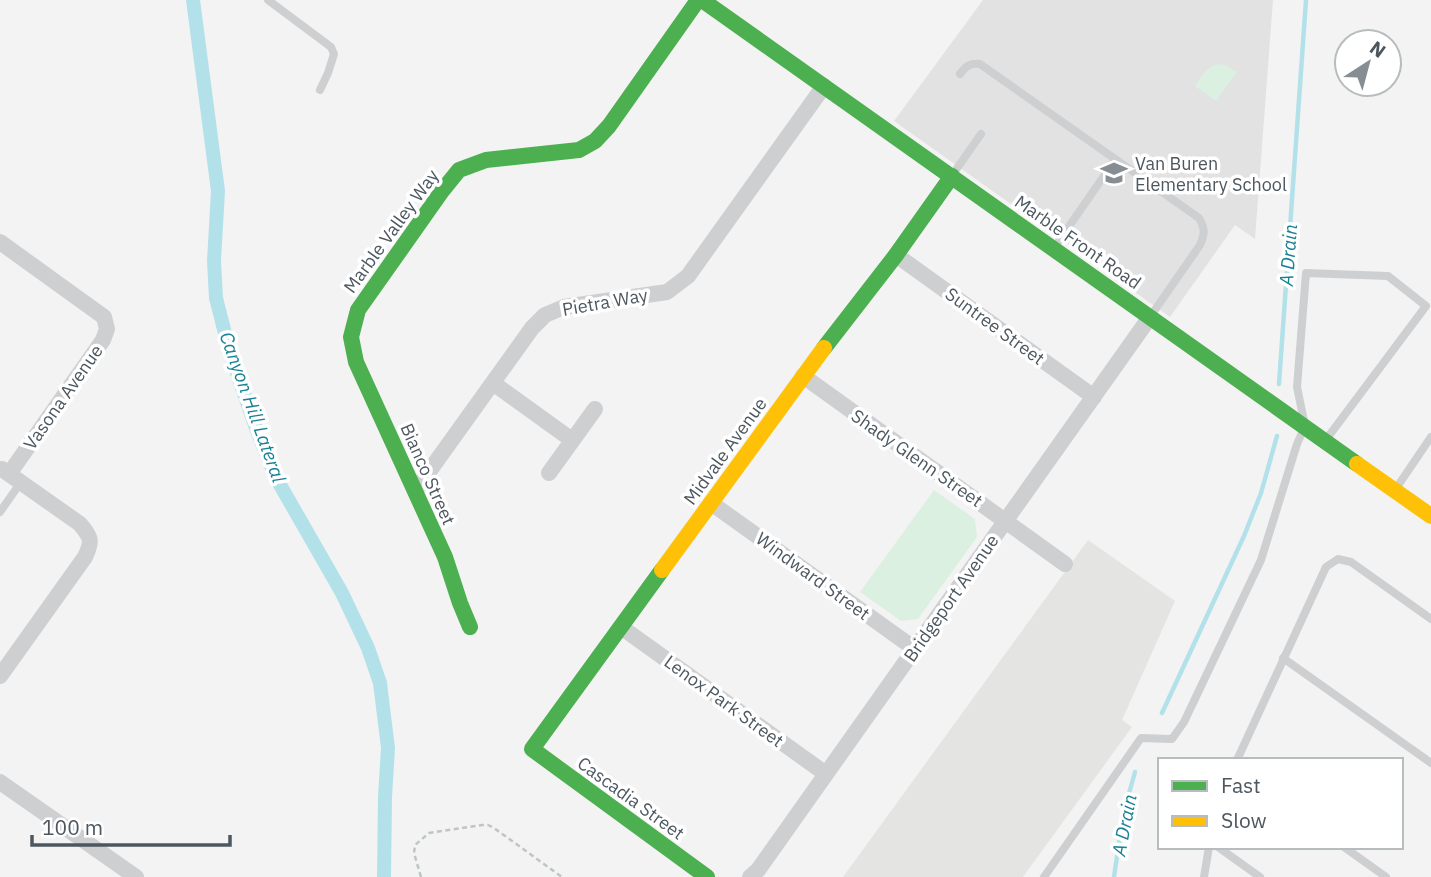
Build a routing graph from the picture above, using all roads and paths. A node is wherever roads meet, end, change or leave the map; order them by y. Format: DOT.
graph roads {
  1 [pos="268,0"];
  2 [pos="700,0"];
  3 [pos="960,74"];
  4 [pos="824,86"];
  5 [pos="320,90"];
  6 [pos="981,134"];
  7 [pos="1115,160"];
  8 [pos="952,176"];
  9 [pos="0,242"];
  10 [pos="1054,248"];
  11 [pos="896,255"];
  12 [pos="1150,317"];
  13 [pos="351,337"];
  14 [pos="803,376"];
  15 [pos="493,383"];
  16 [pos="1094,397"];
  17 [pos="595,409"];
  18 [pos="1305,426"];
  19 [pos="1431,438"];
  20 [pos="572,440"];
  21 [pos="1325,440"];
  22 [pos="549,473"];
  23 [pos="10,474"];
  24 [pos="1394,490"];
  25 [pos="415,491"];
  26 [pos="711,503"];
  27 [pos="0,512"];
  28 [pos="1431,516"];
  29 [pos="1006,521"];
  30 [pos="1065,564"];
  31 [pos="1431,619"];
  32 [pos="470,627"];
  33 [pos="621,627"];
  34 [pos="915,649"];
  35 [pos="1283,658"];
  36 [pos="0,676"];
  37 [pos="532,750"];
  38 [pos="1238,758"];
  39 [pos="1431,763"];
  40 [pos="826,774"];
  41 [pos="0,782"];
  42 [pos="1209,849"];
  43 [pos="1221,849"];
  44 [pos="1347,849"];
  45 [pos="135,877"];
  46 [pos="421,877"];
  47 [pos="562,877"];
  48 [pos="707,877"];
  49 [pos="750,877"];
  50 [pos="1044,877"];
  51 [pos="1205,877"];
  52 [pos="1261,877"];
  53 [pos="1386,877"];
  1 -- 5 [label="lane"];
  2 -- 4 [label="street, Marble Front Road"];
  2 -- 13 [label="street, Marble Valley Way"];
  3 -- 7 [label="lane"];
  4 -- 8 [label="street, Marble Front Road"];
  4 -- 15 [label="street, Pietra Way"];
  6 -- 8 [label="lane"];
  7 -- 10 [label="lane"];
  7 -- 12 [label="lane"];
  8 -- 10 [label="street, Marble Front Road"];
  8 -- 11 [label="street, Midvale Avenue"];
  9 -- 23 [label="street, Vasona Avenue"];
  10 -- 12 [label="street, Marble Front Road"];
  11 -- 14 [label="street, Midvale Avenue"];
  11 -- 16 [label="street, Suntree Street"];
  12 -- 16 [label="street, Bridgeport Avenue"];
  12 -- 18 [label="street, Marble Front Road"];
  13 -- 25 [label="street, Bianco Street"];
  14 -- 26 [label="street, Midvale Avenue"];
  14 -- 29 [label="street, Shady Glenn Street"];
  15 -- 20 [label="street"];
  15 -- 25 [label="street, Pietra Way"];
  16 -- 29 [label="street, Bridgeport Avenue"];
  17 -- 20 [label="street"];
  18 -- 21 [label="street, Marble Front Road"];
  18 -- 21 [label="lane"];
  18 -- 50 [label="lane"];
  19 -- 24 [label="lane"];
  20 -- 22 [label="street"];
  21 -- 24 [label="street, Marble Front Road"];
  23 -- 27 [label="lane"];
  23 -- 36 [label="street"];
  24 -- 28 [label="street, Marble Front Road"];
  25 -- 32 [label="street, Bianco Street"];
  26 -- 33 [label="street, Midvale Avenue"];
  26 -- 34 [label="street, Windward Street"];
  29 -- 30 [label="street, Shady Glenn Street"];
  29 -- 34 [label="street, Bridgeport Avenue"];
  31 -- 35 [label="lane"];
  33 -- 37 [label="street, Midvale Avenue"];
  33 -- 40 [label="street, Lenox Park Street"];
  34 -- 40 [label="street, Bridgeport Avenue"];
  35 -- 38 [label="lane"];
  35 -- 39 [label="lane"];
  37 -- 48 [label="street, Cascadia Street"];
  40 -- 49 [label="street, Bridgeport Avenue"];
  41 -- 45 [label="street"];
  42 -- 51 [label="lane"];
  43 -- 52 [label="lane"];
  44 -- 53 [label="lane"];
  46 -- 47 [label="path"];
}
